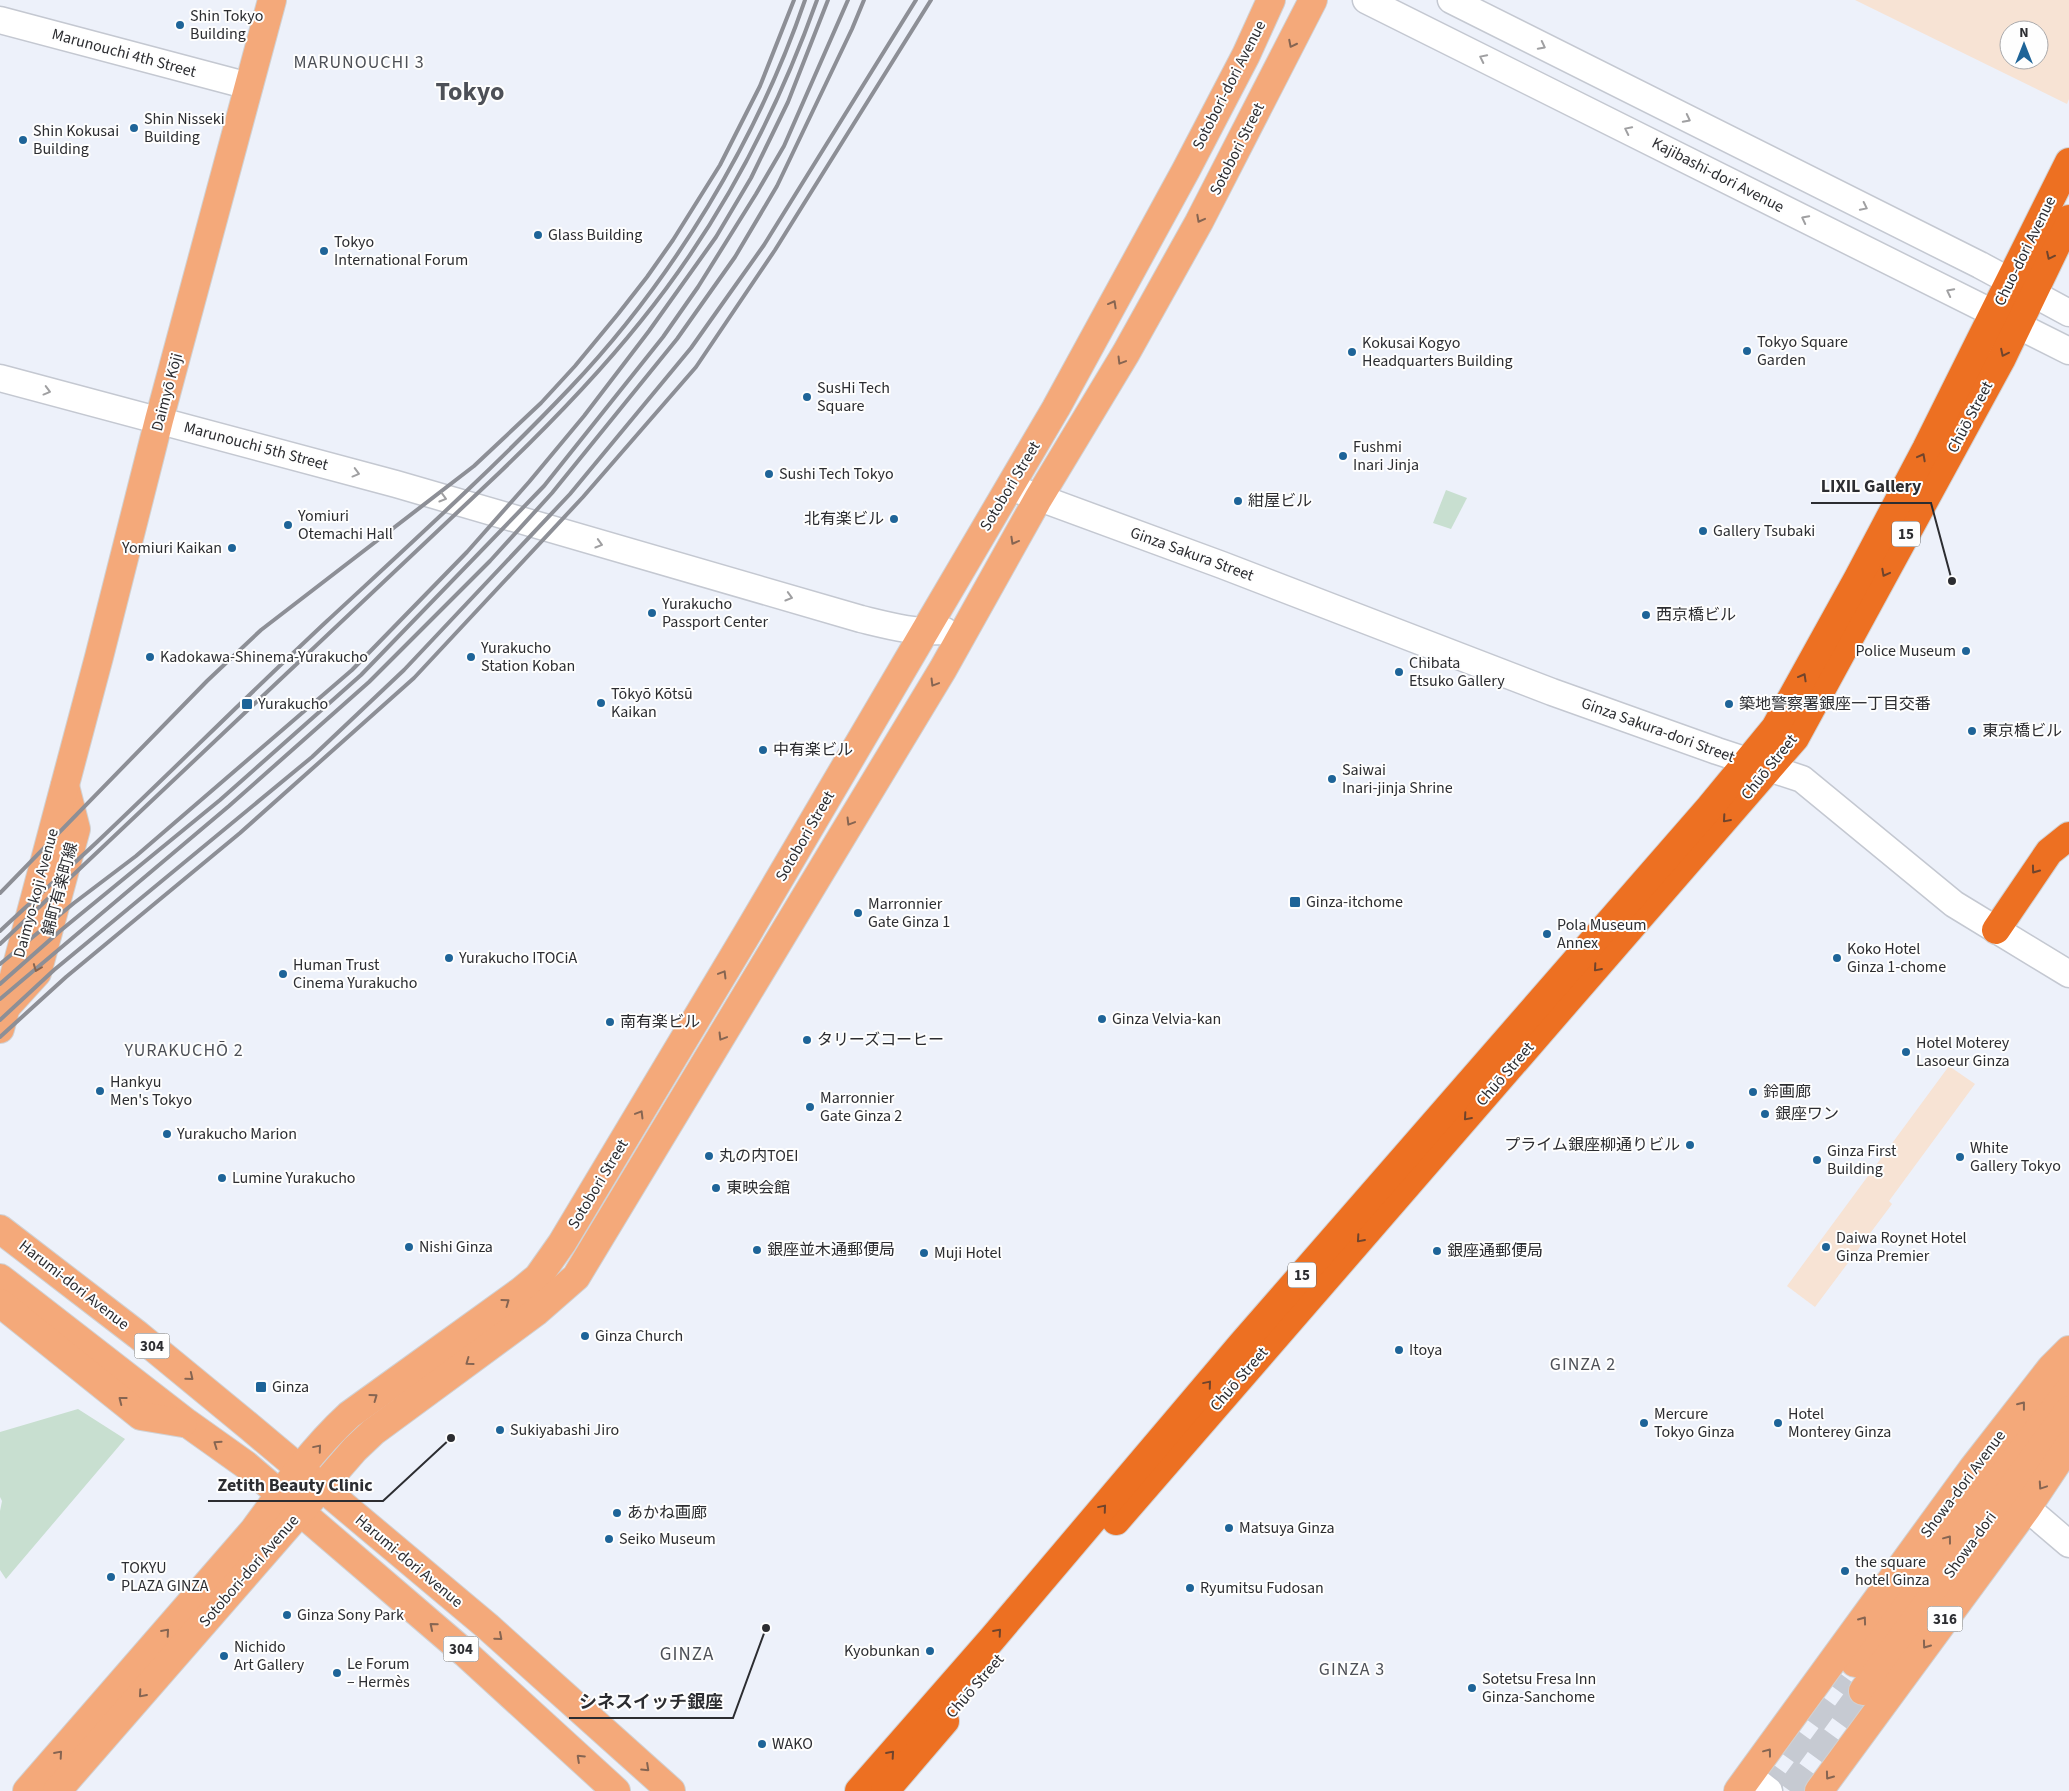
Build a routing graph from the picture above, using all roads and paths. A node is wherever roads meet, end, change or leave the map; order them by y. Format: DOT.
graph roads {
  1 [pos="272,0"];
  2 [pos="1271,0"];
  3 [pos="1313,0"];
  4 [pos="1366,0"];
  5 [pos="1451,0"];
  6 [pos="0,20"];
  7 [pos="249,86"];
  8 [pos="2069,162"];
  9 [pos="2069,219"];
  10 [pos="2022,287"];
  11 [pos="2069,313"];
  12 [pos="1994,314"];
  13 [pos="2018,326"];
  14 [pos="2069,351"];
  15 [pos="0,378"];
  16 [pos="159,420"];
  17 [pos="1010,487"];
  18 [pos="1038,499"];
  19 [pos="934,632"];
  20 [pos="1759,765"];
  21 [pos="65,786"];
  22 [pos="2069,836"];
  23 [pos="2001,921"];
  24 [pos="2069,974"];
  25 [pos="3,1018"];
  26 [pos="0,1229"];
  27 [pos="0,1258"];
  28 [pos="0,1278"];
  29 [pos="0,1303"];
  30 [pos="2069,1350"];
  31 [pos="2069,1373"];
  32 [pos="2069,1410"];
  33 [pos="187,1424"];
  34 [pos="2069,1445"];
  35 [pos="300,1469"];
  36 [pos="321,1487"];
  37 [pos="280,1494"];
  38 [pos="2027,1508"];
  39 [pos="301,1512"];
  40 [pos="2069,1544"];
  41 [pos="1752,1786"];
  42 [pos="27,1791"];
  43 [pos="58,1791"];
  44 [pos="616,1791"];
  45 [pos="671,1791"];
  46 [pos="858,1791"];
  47 [pos="885,1791"];
  48 [pos="1818,1791"];
  1 -- 7 [label="main road, Daimyō Kōji"];
  17 -- 2 [label="main road, Sotobori Street, one-way"];
  3 -- 18 [label="main road, Sotobori Street, one-way"];
  12 -- 4 [label="street, Kajibashi-dori Avenue, one-way"];
  5 -- 10 [label="street, one-way"];
  6 -- 7 [label="street, Marunouchi 4th Street"];
  7 -- 16 [label="main road, Daimyō Kōji"];
  8 -- 10 [label="highway, Chuo-dori Avenue / 15"];
  9 -- 10 [label="highway, Chuo-dori Avenue / 15, one-way"];
  10 -- 11 [label="street"];
  10 -- 12 [label="highway, Chuo-dori Avenue / 15"];
  10 -- 13 [label="highway, Chūō Street / 15"];
  12 -- 13 [label="street, Kajibashi-dori Avenue"];
  20 -- 12 [label="highway, Chūō Street / 15, one-way"];
  13 -- 14 [label="street, Kajibashi-dori Avenue"];
  13 -- 20 [label="highway, Chūō Street / 15, one-way"];
  15 -- 16 [label="street, Marunouchi 5th Street, one-way"];
  16 -- 19 [label="street, Marunouchi 5th Street, one-way"];
  16 -- 21 [label="main road, Daimyō Kōji"];
  17 -- 18 [label="street, Ginza Sakura-dori Street"];
  17 -- 19 [label="main road, Sotobori Street"];
  18 -- 20 [label="street, Ginza Sakura-dori Street"];
  18 -- 36 [label="main road, Sotobori-dori Avenue, one-way"];
  35 -- 19 [label="main road, Sotobori-dori Avenue, one-way"];
  20 -- 23 [label="street, Ginza Sakura-dori Street"];
  46 -- 20 [label="highway, Chūō Street / 15, one-way"];
  20 -- 47 [label="highway, Chūō Street / 15, one-way"];
  21 -- 25 [label="main road, Daimyo-koji Avenue"];
  22 -- 23 [label="highway, one-way"];
  23 -- 24 [label="street, Ginza Sakura-dori Street"];
  26 -- 35 [label="main road, Harumi-dori Avenue / 304, one-way"];
  27 -- 33 [label="main road, 304"];
  28 -- 33 [label="main road, 304"];
  33 -- 29 [label="main road, 304, one-way"];
  41 -- 30 [label="main road, Showa-dori Avenue, one-way"];
  32 -- 31 [label="main road, Showa-dori / 316, one-way"];
  37 -- 33 [label="main road, Harumi-dori Avenue / 304, one-way"];
  34 -- 38 [label="main road, 316, one-way"];
  35 -- 36 [label="main road, Harumi-dori Avenue / 304"];
  35 -- 37 [label="main road, Sotobori-dori Avenue"];
  36 -- 39 [label="main road, Sotobori-dori Avenue"];
  36 -- 45 [label="main road, Harumi-dori Avenue / 304, one-way"];
  37 -- 39 [label="main road, Harumi-dori Avenue / 304"];
  42 -- 37 [label="main road, Sotobori-dori Avenue, one-way"];
  38 -- 40 [label="street"];
  38 -- 48 [label="main road, 316, one-way"];
  39 -- 43 [label="main road, Sotobori-dori Avenue, one-way"];
  44 -- 39 [label="main road, Harumi-dori Avenue / 304, one-way"];
}
